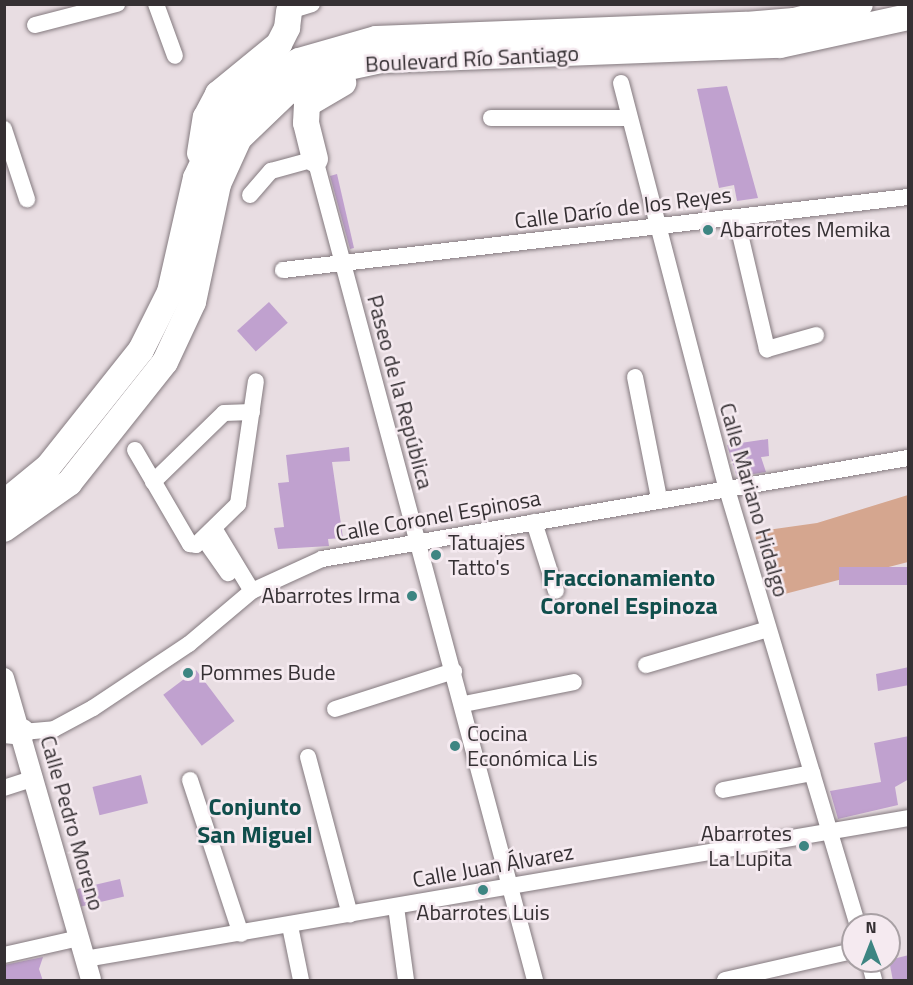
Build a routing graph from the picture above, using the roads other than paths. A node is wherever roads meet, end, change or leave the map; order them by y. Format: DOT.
graph roads {
  1 [pos="117,4"];
  2 [pos="156,4"];
  3 [pos="861,4"];
  4 [pos="296,7"];
  5 [pos="909,17"];
  6 [pos="35,25"];
  7 [pos="175,56"];
  8 [pos="382,60"];
  9 [pos="621,83"];
  10 [pos="491,118"];
  11 [pos="628,118"];
  12 [pos="4,129"];
  13 [pos="315,159"];
  14 [pos="196,177"];
  15 [pos="250,195"];
  16 [pos="909,197"];
  17 [pos="27,199"];
  18 [pos="736,217"];
  19 [pos="655,227"];
  20 [pos="343,263"];
  21 [pos="283,270"];
  22 [pos="816,334"];
  23 [pos="635,377"];
  24 [pos="256,381"];
  25 [pos="252,412"];
  26 [pos="135,450"];
  27 [pos="909,458"];
  28 [pos="153,482"];
  29 [pos="726,486"];
  30 [pos="659,498"];
  31 [pos="4,503"];
  32 [pos="534,522"];
  33 [pos="4,529"];
  34 [pos="210,534"];
  35 [pos="417,542"];
  36 [pos="556,591"];
  37 [pos="248,594"];
  38 [pos="768,629"];
  39 [pos="646,665"];
  40 [pos="454,671"];
  41 [pos="4,678"];
  42 [pos="574,681"];
  43 [pos="464,704"];
  44 [pos="335,710"];
  45 [pos="13,731"];
  46 [pos="308,757"];
  47 [pos="812,773"];
  48 [pos="34,778"];
  49 [pos="190,780"];
  50 [pos="4,788"];
  51 [pos="723,790"];
  52 [pos="909,818"];
  53 [pos="828,833"];
  54 [pos="509,884"];
  55 [pos="396,907"];
  56 [pos="854,913"];
  57 [pos="350,915"];
  58 [pos="290,926"];
  59 [pos="241,933"];
  60 [pos="79,938"];
  61 [pos="841,954"];
  62 [pos="4,955"];
  63 [pos="85,959"];
  64 [pos="91,981"];
  65 [pos="301,981"];
  66 [pos="406,981"];
  67 [pos="535,981"];
  68 [pos="725,981"];
  1 -- 6 [label="street"];
  2 -- 7 [label="street"];
  3 -- 14 [label="main road, Boulevard Río Santiago"];
  4 -- 14 [label="main road"];
  5 -- 8 [label="main road, Boulevard Río Santiago"];
  8 -- 13 [label="main road"];
  8 -- 33 [label="main road, Boulevard Río Santiago"];
  9 -- 11 [label="street, Calle Mariano Hidalgo"];
  10 -- 11 [label="street"];
  11 -- 19 [label="street, Calle Mariano Hidalgo"];
  12 -- 17 [label="street"];
  13 -- 15 [label="street"];
  13 -- 20 [label="street, Paseo de la República"];
  14 -- 31 [label="main road, Boulevard Río Santiago"];
  16 -- 18 [label="street, Calle Darío de los Reyes"];
  18 -- 19 [label="street, Calle Darío de los Reyes"];
  18 -- 22 [label="street"];
  19 -- 20 [label="street, Calle Darío de los Reyes"];
  19 -- 29 [label="street, Calle Mariano Hidalgo"];
  20 -- 21 [label="street, Calle Darío de los Reyes"];
  20 -- 35 [label="street, Paseo de la República"];
  23 -- 30 [label="street"];
  24 -- 25 [label="street"];
  25 -- 28 [label="street"];
  25 -- 34 [label="street"];
  26 -- 28 [label="street"];
  27 -- 29 [label="street, Calle Coronel Espinosa"];
  28 -- 34 [label="street"];
  29 -- 30 [label="street, Calle Coronel Espinosa"];
  29 -- 38 [label="street, Calle Mariano Hidalgo"];
  30 -- 32 [label="street, Calle Coronel Espinosa"];
  32 -- 35 [label="street, Calle Coronel Espinosa"];
  32 -- 36 [label="street"];
  34 -- 37 [label="street"];
  35 -- 37 [label="street, Calle Coronel Espinosa"];
  35 -- 40 [label="street, Paseo de la República"];
  37 -- 45 [label="street, Calle Coronel Espinosa"];
  38 -- 39 [label="street"];
  38 -- 47 [label="street, Calle Mariano Hidalgo"];
  40 -- 43 [label="street, Paseo de la República"];
  40 -- 44 [label="street"];
  41 -- 45 [label="street, Calle Pedro Moreno"];
  42 -- 43 [label="street"];
  43 -- 54 [label="street, Paseo de la República"];
  45 -- 48 [label="street, Calle Pedro Moreno"];
  46 -- 57 [label="street"];
  47 -- 51 [label="street"];
  47 -- 53 [label="street, Calle Mariano Hidalgo"];
  48 -- 50 [label="street"];
  48 -- 60 [label="street, Calle Pedro Moreno"];
  49 -- 59 [label="street"];
  52 -- 53 [label="street, Calle Juan Álvarez"];
  53 -- 54 [label="street, Calle Juan Álvarez"];
  53 -- 56 [label="street, Calle Mariano Hidalgo"];
  54 -- 55 [label="street, Calle Juan Álvarez"];
  54 -- 67 [label="street, Paseo de la República"];
  55 -- 57 [label="street, Calle Juan Álvarez"];
  55 -- 66 [label="street"];
  57 -- 58 [label="street, Calle Juan Álvarez"];
  58 -- 59 [label="street, Calle Juan Álvarez"];
  58 -- 65 [label="street"];
  59 -- 63 [label="street, Calle Juan Álvarez"];
  60 -- 62 [label="street"];
  60 -- 63 [label="street, Calle Pedro Moreno"];
  61 -- 68 [label="street"];
  63 -- 64 [label="street, Calle Pedro Moreno"];
}
